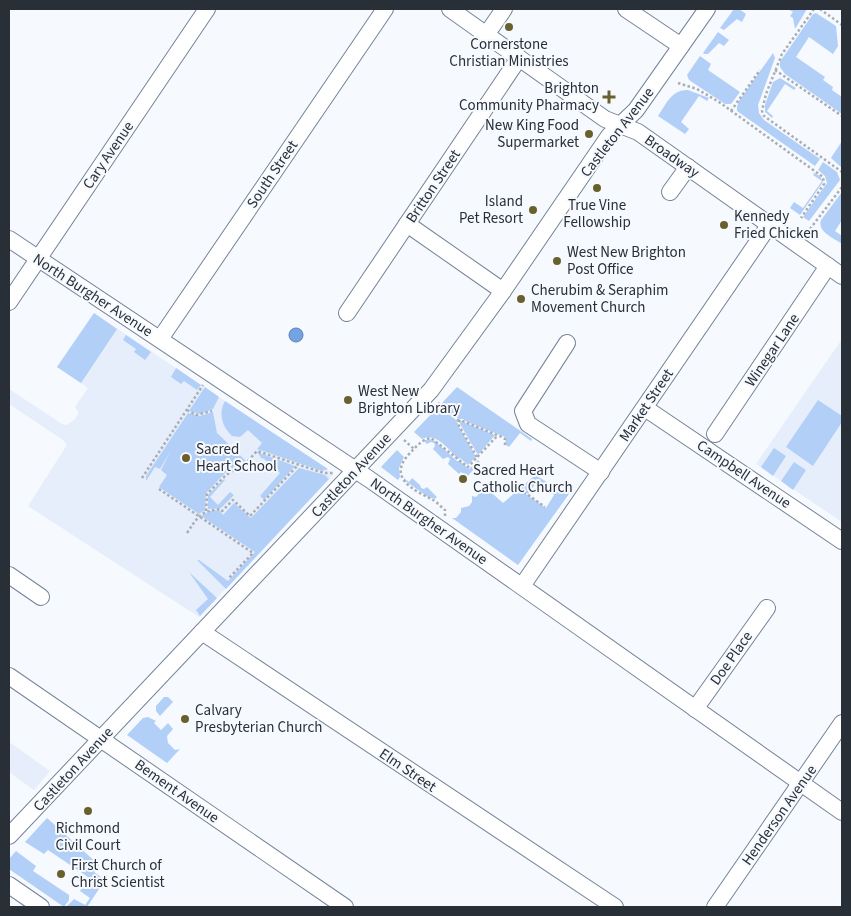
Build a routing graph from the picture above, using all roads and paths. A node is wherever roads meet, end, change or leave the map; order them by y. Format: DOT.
graph roads {
  1 [pos="207,9"];
  2 [pos="385,9"];
  3 [pos="450,9"];
  4 [pos="504,9"];
  5 [pos="626,9"];
  6 [pos="707,9"];
  7 [pos="814,9"];
  8 [pos="820,9"];
  9 [pos="842,25"];
  10 [pos="486,34"];
  11 [pos="681,46"];
  12 [pos="520,58"];
  13 [pos="760,70"];
  14 [pos="775,70"];
  15 [pos="678,83"];
  16 [pos="731,110"];
  17 [pos="842,116"];
  18 [pos="622,124"];
  19 [pos="688,166"];
  20 [pos="842,172"];
  21 [pos="842,187"];
  22 [pos="670,192"];
  23 [pos="801,218"];
  24 [pos="407,224"];
  25 [pos="770,224"];
  26 [pos="9,239"];
  27 [pos="799,244"];
  28 [pos="38,259"];
  29 [pos="828,266"];
  30 [pos="842,276"];
  31 [pos="502,291"];
  32 [pos="9,302"];
  33 [pos="347,313"];
  34 [pos="160,339"];
  35 [pos="567,343"];
  36 [pos="204,384"];
  37 [pos="438,403"];
  38 [pos="645,408"];
  39 [pos="186,410"];
  40 [pos="212,411"];
  41 [pos="459,421"];
  42 [pos="715,434"];
  43 [pos="498,435"];
  44 [pos="403,439"];
  45 [pos="505,446"];
  46 [pos="414,449"];
  47 [pos="477,457"];
  48 [pos="298,464"];
  49 [pos="356,470"];
  50 [pos="601,472"];
  51 [pos="336,473"];
  52 [pos="142,478"];
  53 [pos="159,489"];
  54 [pos="520,489"];
  55 [pos="545,507"];
  56 [pos="206,511"];
  57 [pos="198,516"];
  58 [pos="445,517"];
  59 [pos="187,533"];
  60 [pos="842,540"];
  61 [pos="9,575"];
  62 [pos="228,579"];
  63 [pos="522,586"];
  64 [pos="41,597"];
  65 [pos="767,608"];
  66 [pos="202,632"];
  67 [pos="9,676"];
  68 [pos="695,709"];
  69 [pos="842,723"];
  70 [pos="101,738"];
  71 [pos="801,783"];
  72 [pos="842,812"];
  73 [pos="9,836"];
  74 [pos="9,885"];
  75 [pos="41,907"];
  76 [pos="345,907"];
  77 [pos="614,907"];
  78 [pos="715,907"];
  1 -- 28 [label="street, Cary Avenue"];
  2 -- 34 [label="street, South Street"];
  3 -- 10 [label="street, Broadway"];
  4 -- 10 [label="street"];
  5 -- 11 [label="street"];
  6 -- 11 [label="street, Castleton Avenue"];
  7 -- 14 [label="path"];
  8 -- 9 [label="path"];
  10 -- 12 [label="street, Broadway"];
  11 -- 18 [label="street, Castleton Avenue"];
  12 -- 18 [label="street, Broadway"];
  12 -- 24 [label="street, Britton Street"];
  13 -- 16 [label="path"];
  14 -- 17 [label="path"];
  14 -- 20 [label="path"];
  15 -- 16 [label="path"];
  16 -- 23 [label="path"];
  18 -- 19 [label="street, Broadway"];
  18 -- 31 [label="street, Castleton Avenue"];
  19 -- 22 [label="street"];
  19 -- 25 [label="street, Broadway"];
  21 -- 27 [label="path"];
  24 -- 31 [label="street"];
  24 -- 33 [label="street, Britton Street"];
  25 -- 27 [label="street, Broadway"];
  25 -- 38 [label="street, Market Street"];
  26 -- 28 [label="street, North Burgher Avenue"];
  27 -- 29 [label="street, Broadway"];
  28 -- 32 [label="street, Cary Avenue"];
  28 -- 34 [label="street, North Burgher Avenue"];
  29 -- 30 [label="street, Broadway"];
  29 -- 42 [label="street, Winegar Lane"];
  31 -- 49 [label="street, Castleton Avenue"];
  34 -- 49 [label="street, North Burgher Avenue"];
  35 -- 50 [label="street"];
  36 -- 39 [label="path"];
  37 -- 41 [label="path"];
  38 -- 50 [label="street, Market Street"];
  38 -- 60 [label="street, Campbell Avenue"];
  39 -- 40 [label="path"];
  39 -- 52 [label="path"];
  41 -- 45 [label="path"];
  41 -- 47 [label="path"];
  43 -- 47 [label="path"];
  44 -- 46 [label="path"];
  46 -- 47 [label="path"];
  46 -- 58 [label="path"];
  48 -- 51 [label="path"];
  48 -- 56 [label="path"];
  48 -- 56 [label="path"];
  49 -- 63 [label="street, North Burgher Avenue"];
  49 -- 66 [label="street, Castleton Avenue"];
  50 -- 63 [label="street, Market Street"];
  53 -- 57 [label="path"];
  54 -- 55 [label="path"];
  56 -- 57 [label="path"];
  57 -- 59 [label="path"];
  57 -- 62 [label="path"];
  61 -- 64 [label="street"];
  63 -- 68 [label="street, North Burgher Avenue"];
  65 -- 68 [label="street, Doe Place"];
  66 -- 70 [label="street, Castleton Avenue"];
  66 -- 77 [label="street, Elm Street"];
  67 -- 70 [label="street, Bement Avenue"];
  68 -- 71 [label="street, North Burgher Avenue"];
  69 -- 71 [label="street, Henderson Avenue"];
  70 -- 73 [label="street, Castleton Avenue"];
  70 -- 76 [label="street, Bement Avenue"];
  71 -- 72 [label="street, North Burgher Avenue"];
  71 -- 78 [label="street, Henderson Avenue"];
  74 -- 75 [label="street"];
}
